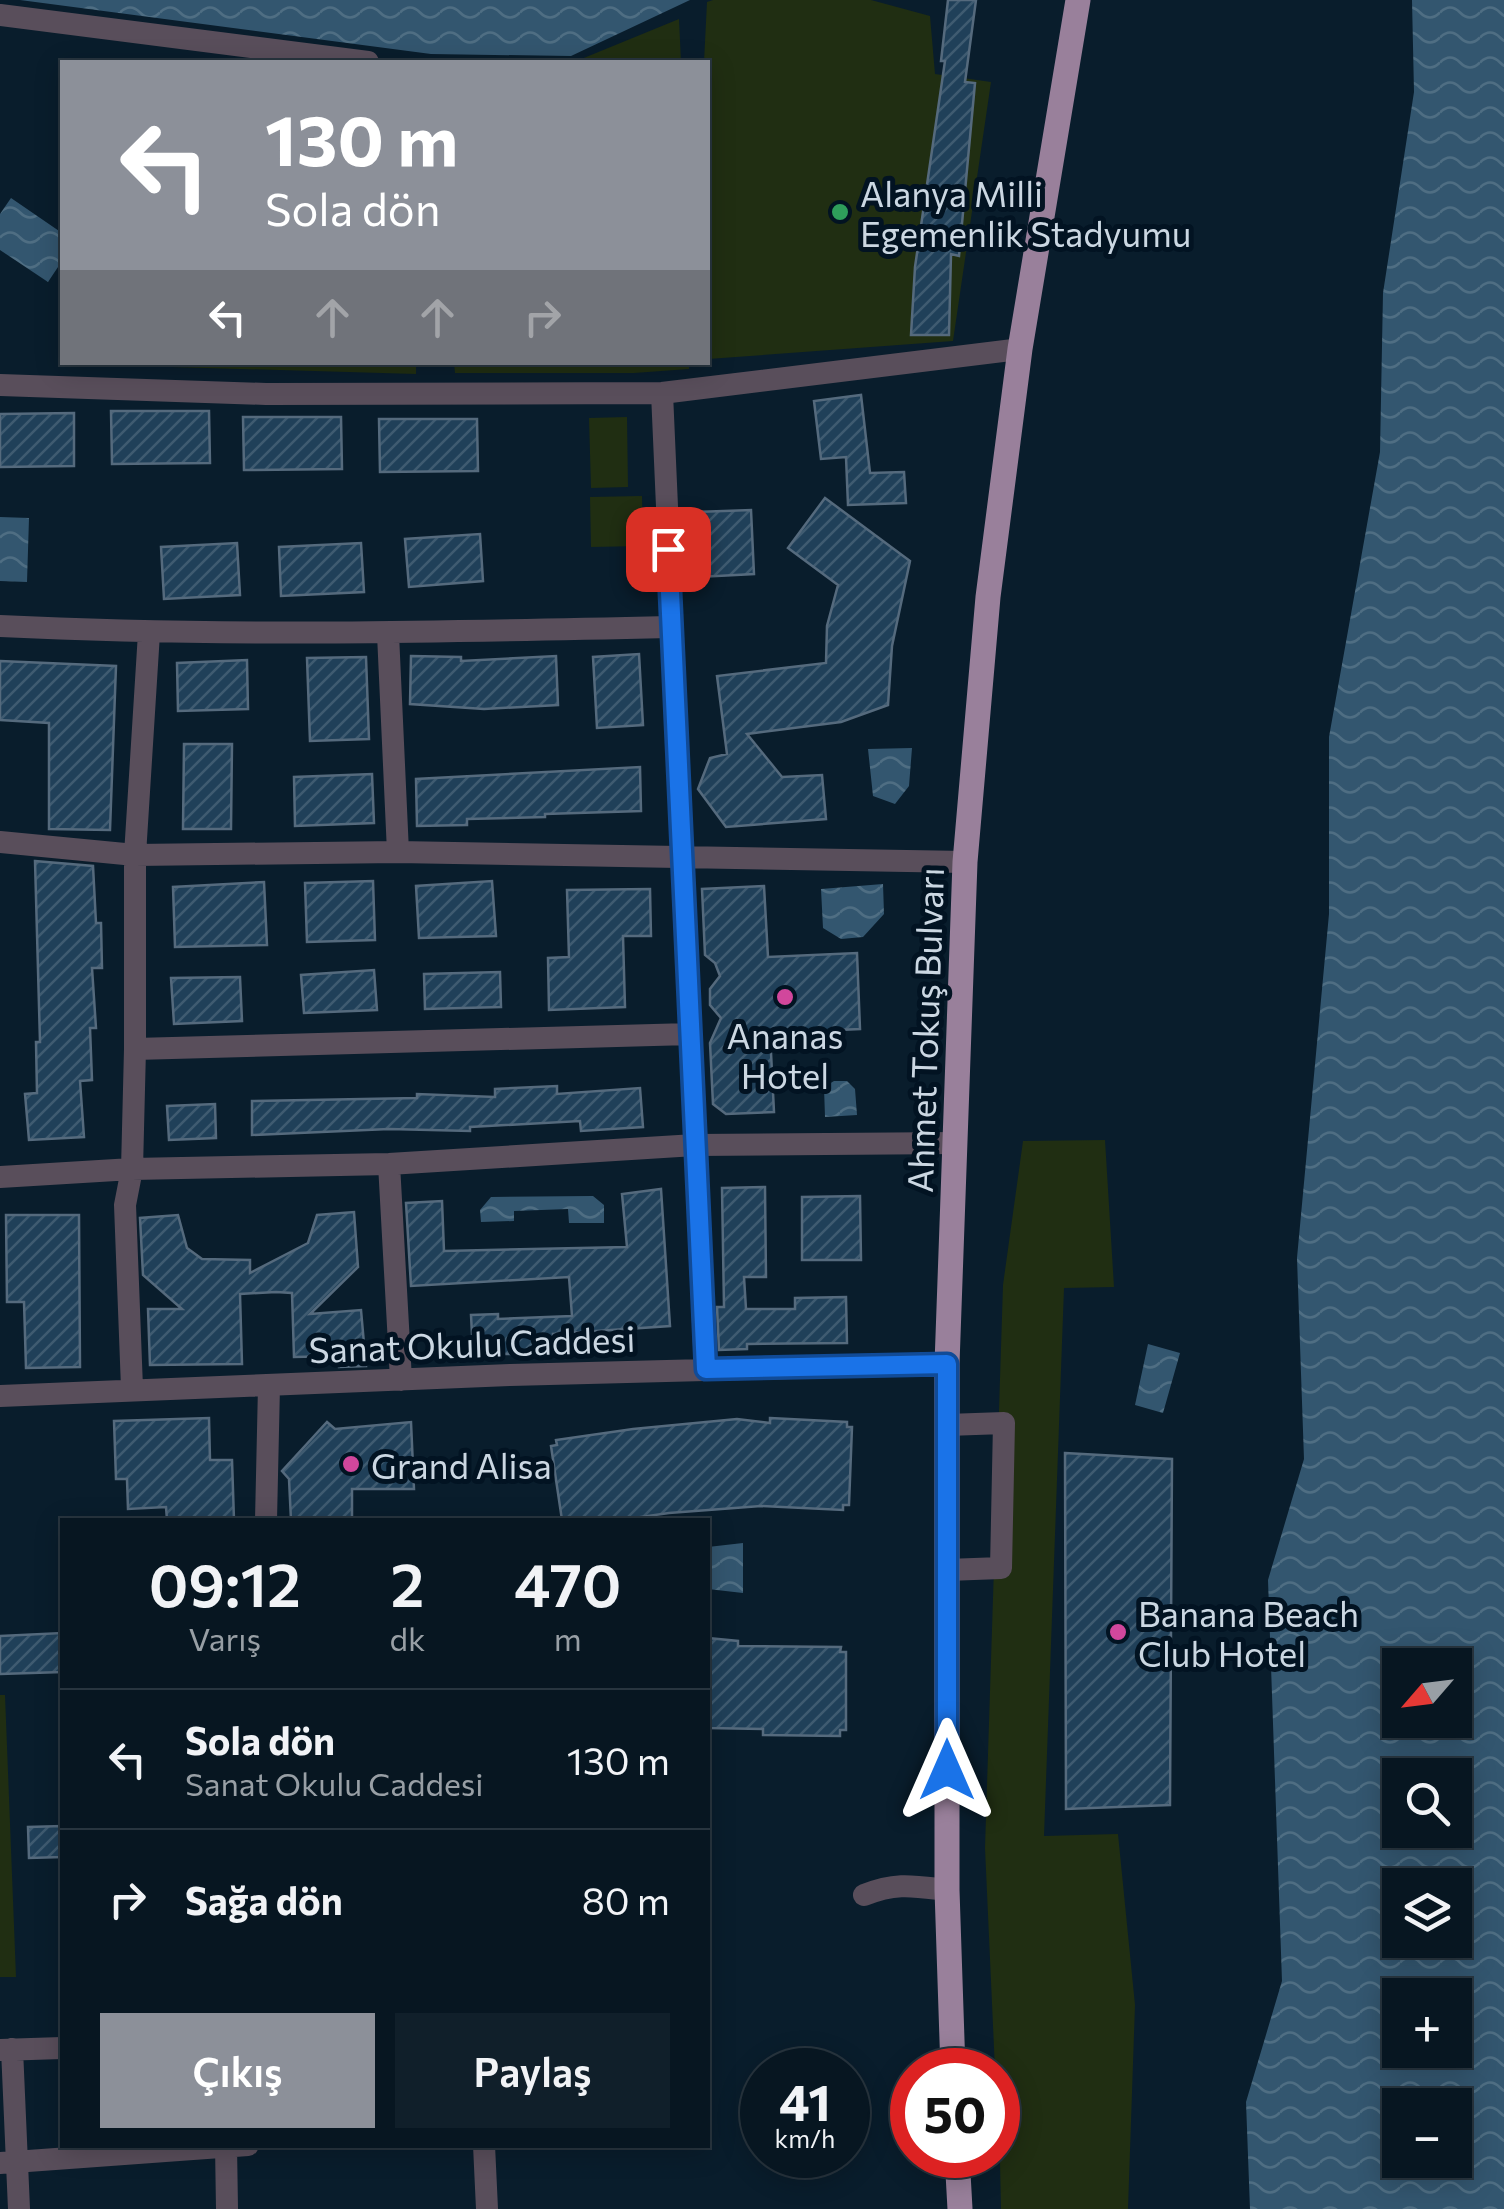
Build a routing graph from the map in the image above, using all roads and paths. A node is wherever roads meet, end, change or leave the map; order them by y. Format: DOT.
graph roads {
  1 [pos="1078,0"];
  2 [pos="0,14"];
  3 [pos="353,60"];
  4 [pos="1020,349"];
  5 [pos="0,385"];
  6 [pos="662,393"];
  7 [pos="0,626"];
  8 [pos="671,627"];
  9 [pos="149,633"];
  10 [pos="388,634"];
  11 [pos="0,842"];
  12 [pos="398,852"];
  13 [pos="135,855"];
  14 [pos="684,857"];
  15 [pos="965,862"];
  16 [pos="690,1034"];
  17 [pos="136,1049"];
  18 [pos="956,1143"];
  19 [pos="695,1146"];
  20 [pos="389,1164"];
  21 [pos="132,1169"];
  22 [pos="0,1178"];
  23 [pos="947,1364"];
  24 [pos="706,1369"];
  25 [pos="401,1380"];
  26 [pos="268,1386"];
  27 [pos="132,1388"];
  28 [pos="0,1396"];
  29 [pos="947,1425"];
  30 [pos="266,1518"];
  31 [pos="947,1570"];
  32 [pos="947,1890"];
  33 [pos="864,1894"];
  34 [pos="60,2048"];
  35 [pos="952,2048"];
  36 [pos="6,2050"];
  37 [pos="206,2148"];
  38 [pos="234,2148"];
  39 [pos="484,2148"];
  40 [pos="9,2162"];
  41 [pos="959,2178"];
  42 [pos="19,2209"];
  43 [pos="227,2209"];
  44 [pos="488,2209"];
  45 [pos="960,2209"];
  1 -- 4 [label="main road, Ahmet Tokuş Bulvarı"];
  2 -- 3 [label="street"];
  4 -- 6 [label="street"];
  4 -- 15 [label="main road, Ahmet Tokuş Bulvarı"];
  5 -- 6 [label="street"];
  6 -- 8 [label="street"];
  7 -- 9 [label="street"];
  8 -- 10 [label="street"];
  8 -- 14 [label="street"];
  9 -- 10 [label="street"];
  9 -- 13 [label="street"];
  10 -- 12 [label="street"];
  11 -- 13 [label="street"];
  12 -- 13 [label="street"];
  12 -- 14 [label="street"];
  13 -- 17 [label="street"];
  14 -- 15 [label="street"];
  14 -- 16 [label="street"];
  15 -- 18 [label="main road, Ahmet Tokuş Bulvarı"];
  16 -- 17 [label="street"];
  16 -- 19 [label="street"];
  17 -- 21 [label="street"];
  18 -- 19 [label="street"];
  18 -- 23 [label="main road, Ahmet Tokuş Bulvarı"];
  19 -- 20 [label="street"];
  19 -- 24 [label="street"];
  20 -- 21 [label="street"];
  20 -- 25 [label="street"];
  21 -- 22 [label="street"];
  21 -- 27 [label="street"];
  23 -- 24 [label="street, Sanat Okulu Caddesi"];
  23 -- 29 [label="main road, Ahmet Tokuş Bulvarı"];
  24 -- 25 [label="street, Sanat Okulu Caddesi"];
  25 -- 26 [label="street, Sanat Okulu Caddesi"];
  26 -- 27 [label="street, Sanat Okulu Caddesi"];
  26 -- 30 [label="street"];
  27 -- 28 [label="street, Sanat Okulu Caddesi"];
  29 -- 31 [label="main road, Ahmet Tokuş Bulvarı"];
  29 -- 31 [label="street"];
  31 -- 32 [label="main road, Ahmet Tokuş Bulvarı"];
  32 -- 33 [label="street"];
  32 -- 35 [label="main road, Ahmet Tokuş Bulvarı"];
  34 -- 36 [label="street"];
  36 -- 40 [label="street"];
  37 -- 40 [label="street"];
  38 -- 43 [label="street"];
  39 -- 44 [label="street"];
  40 -- 42 [label="street"];
  41 -- 45 [label="main road"];
}
